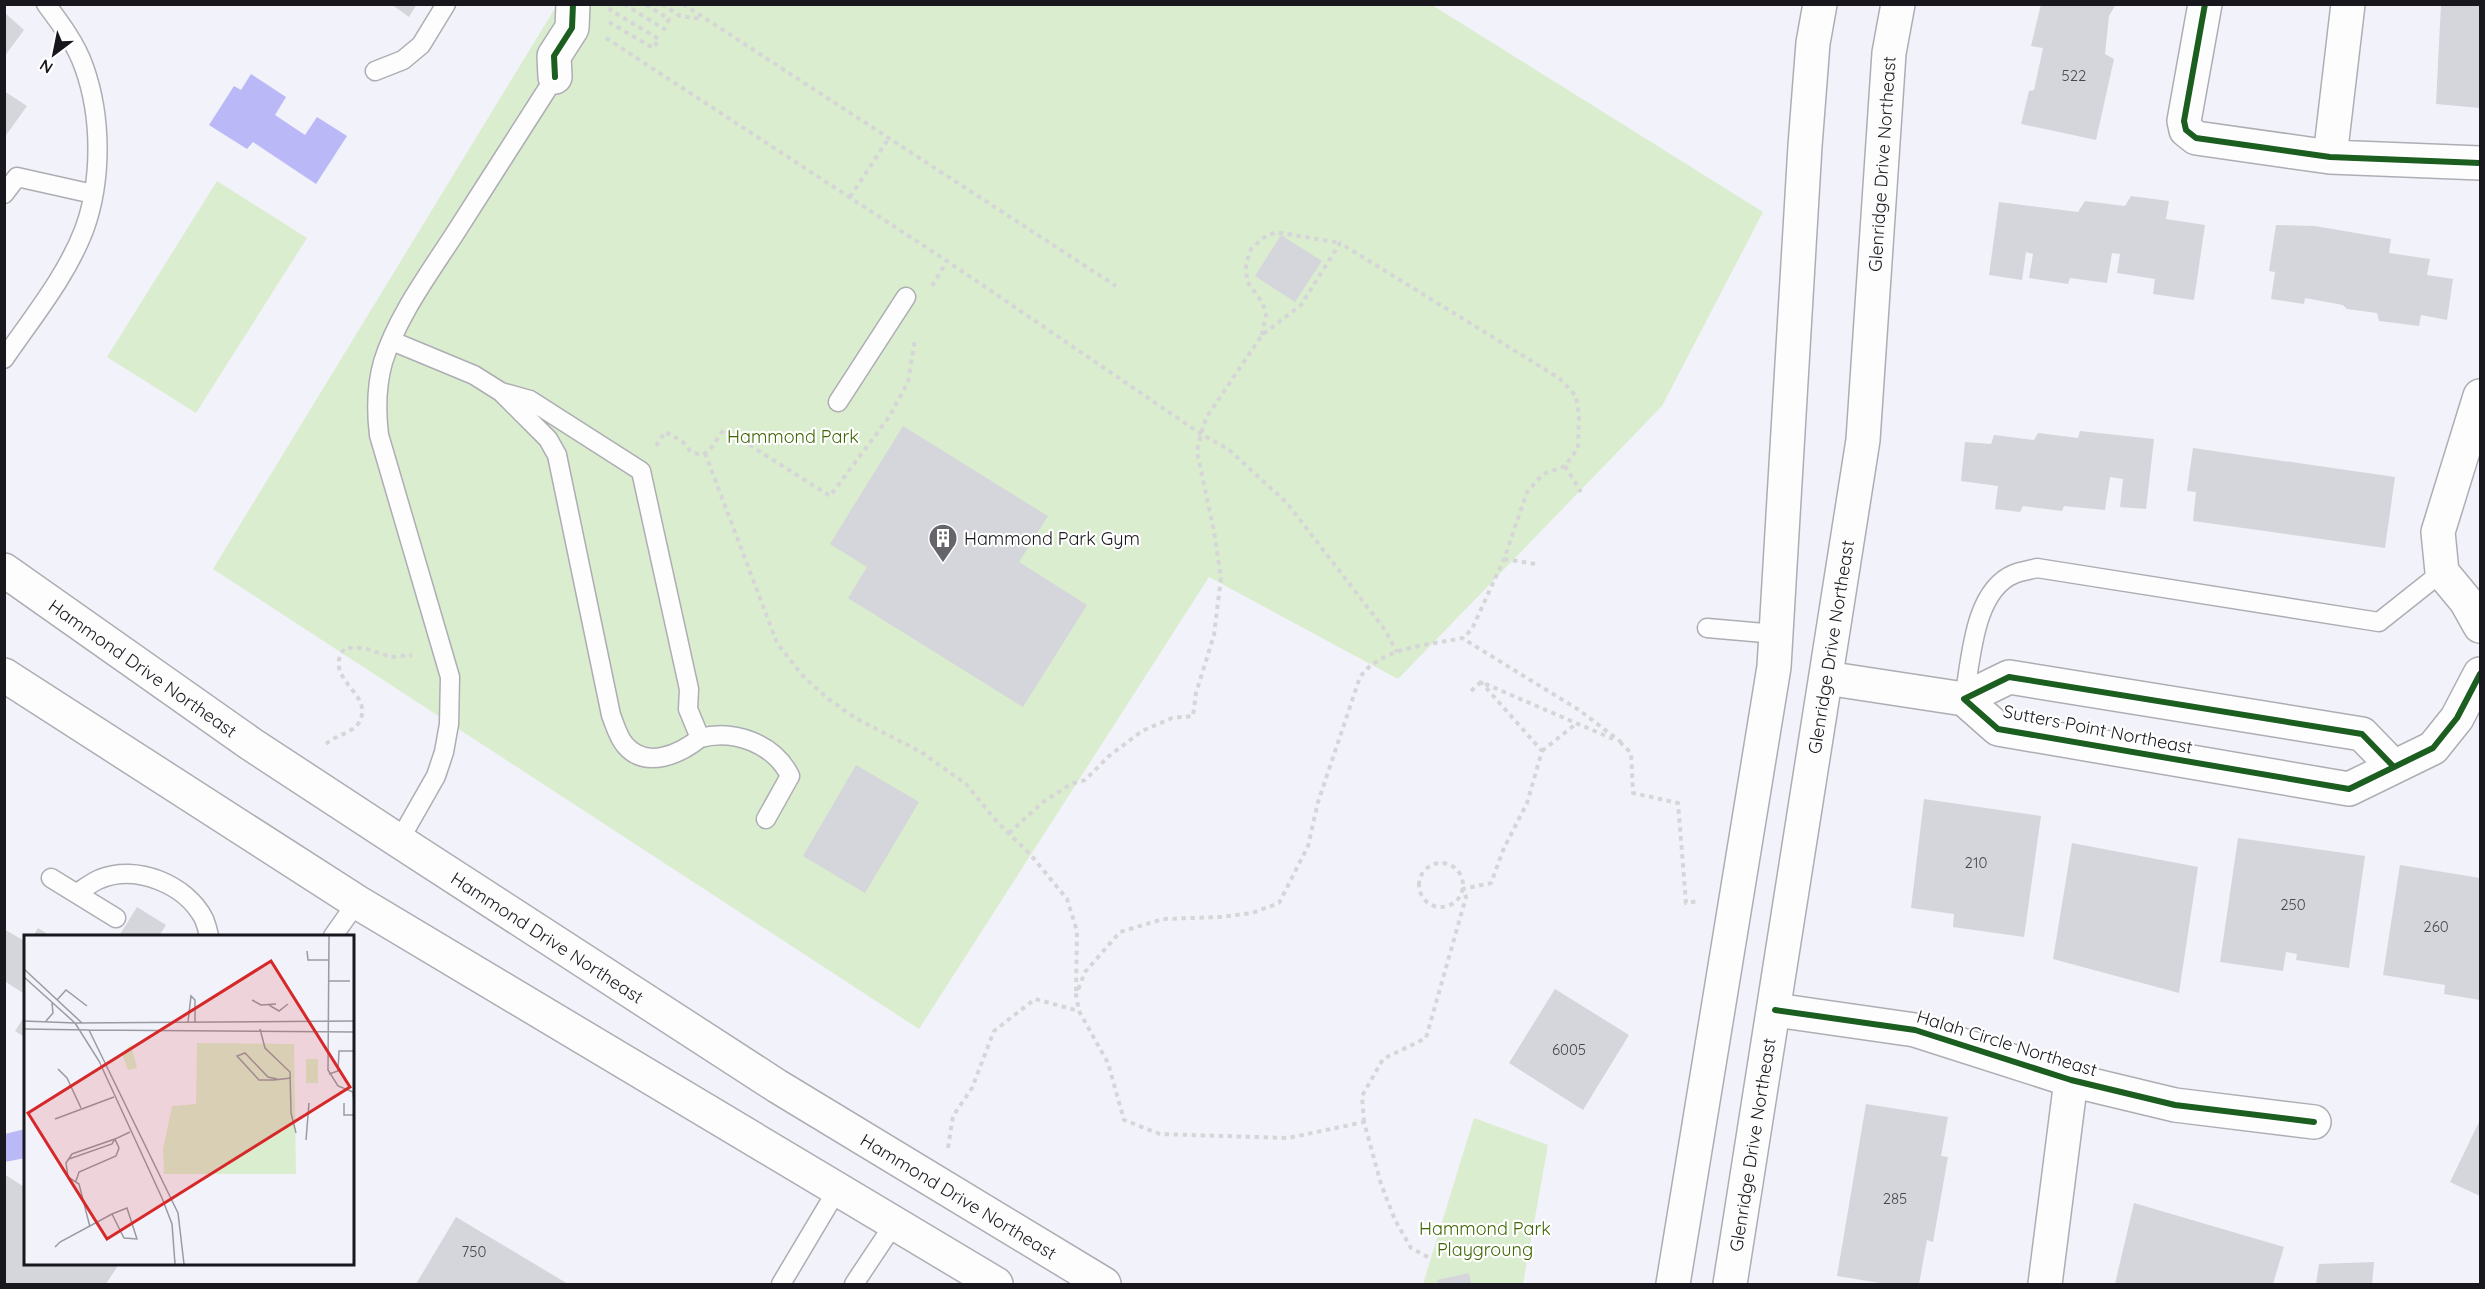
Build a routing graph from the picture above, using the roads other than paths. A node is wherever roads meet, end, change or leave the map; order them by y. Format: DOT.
graph roads {
  1 [pos="46,4"];
  2 [pos="446,4"];
  3 [pos="573,4"];
  4 [pos="1820,4"];
  5 [pos="1898,4"];
  6 [pos="2205,4"];
  7 [pos="2348,4"];
  8 [pos="375,71"];
  9 [pos="555,77"];
  10 [pos="2330,157"];
  11 [pos="2481,163"];
  12 [pos="4,194"];
  13 [pos="93,194"];
  14 [pos="906,297"];
  15 [pos="392,341"];
  16 [pos="4,359"];
  17 [pos="501,392"];
  18 [pos="2481,396"];
  19 [pos="838,402"];
  20 [pos="4,570"];
  21 [pos="2442,572"];
  22 [pos="2481,626"];
  23 [pos="1707,628"];
  24 [pos="1776,634"];
  25 [pos="2481,674"];
  26 [pos="4,675"];
  27 [pos="1826,678"];
  28 [pos="1964,699"];
  29 [pos="700,738"];
  30 [pos="2393,766"];
  31 [pos="766,819"];
  32 [pos="399,842"];
  33 [pos="51,878"];
  34 [pos="77,894"];
  35 [pos="357,902"];
  36 [pos="116,918"];
  37 [pos="209,935"];
  38 [pos="334,935"];
  39 [pos="1775,1010"];
  40 [pos="2071,1080"];
  41 [pos="2314,1122"];
  42 [pos="837,1190"];
  43 [pos="894,1224"];
  44 [pos="781,1284"];
  45 [pos="855,1284"];
  46 [pos="996,1284"];
  47 [pos="1104,1284"];
  48 [pos="1673,1284"];
  49 [pos="1730,1284"];
  50 [pos="2045,1284"];
  1 -- 13 [label="lane"];
  2 -- 8 [label="lane"];
  3 -- 9 [label="main road"];
  4 -- 24 [label="main road"];
  5 -- 27 [label="main road, Glenridge Drive Northeast"];
  6 -- 10 [label="main road"];
  7 -- 10 [label="main road"];
  9 -- 15 [label="lane"];
  10 -- 11 [label="main road"];
  12 -- 13 [label="lane"];
  13 -- 16 [label="lane"];
  14 -- 19 [label="lane"];
  15 -- 17 [label="lane"];
  15 -- 32 [label="lane"];
  17 -- 29 [label="lane"];
  17 -- 29 [label="lane"];
  18 -- 21 [label="main road"];
  20 -- 32 [label="main road, Hammond Drive Northeast"];
  21 -- 22 [label="main road"];
  21 -- 28 [label="lane"];
  23 -- 24 [label="lane"];
  24 -- 48 [label="main road"];
  25 -- 30 [label="main road, Sutters Point Northeast"];
  26 -- 35 [label="main road"];
  27 -- 28 [label="main road"];
  27 -- 39 [label="main road, Glenridge Drive Northeast"];
  28 -- 30 [label="main road, Sutters Point Northeast"];
  28 -- 30 [label="main road, Sutters Point Northeast"];
  29 -- 31 [label="lane"];
  32 -- 47 [label="main road, Hammond Drive Northeast"];
  33 -- 34 [label="lane"];
  34 -- 36 [label="lane"];
  34 -- 37 [label="lane"];
  35 -- 38 [label="lane"];
  35 -- 42 [label="main road"];
  39 -- 40 [label="main road, Halah Circle Northeast"];
  39 -- 49 [label="main road, Glenridge Drive Northeast"];
  40 -- 41 [label="main road, Halah Circle Northeast"];
  40 -- 50 [label="main road"];
  42 -- 43 [label="main road"];
  42 -- 44 [label="lane"];
  43 -- 45 [label="lane"];
  43 -- 46 [label="main road"];
}
